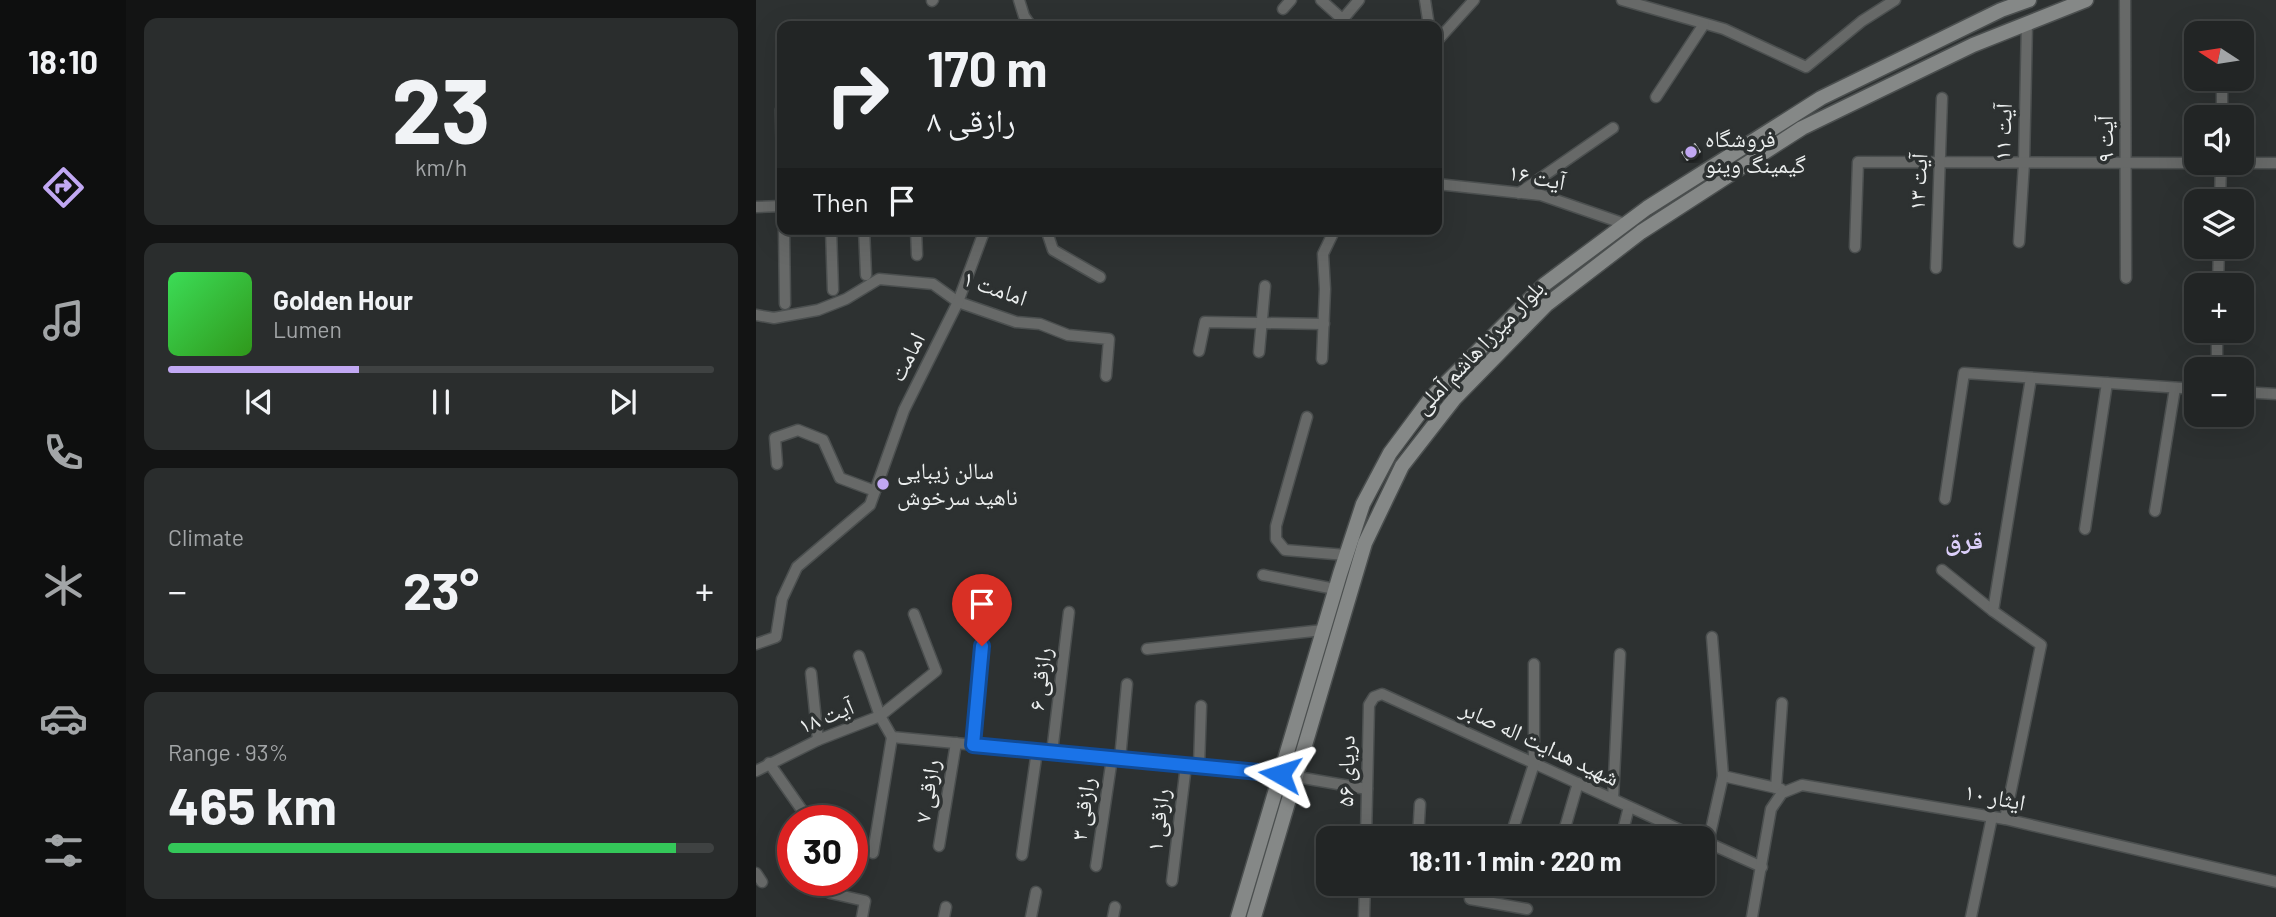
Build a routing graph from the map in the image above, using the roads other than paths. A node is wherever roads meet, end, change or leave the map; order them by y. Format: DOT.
graph roads {
  1 [pos="1019,0"];
  2 [pos="1321,0"];
  3 [pos="1359,0"];
  4 [pos="1424,0"];
  5 [pos="1474,0"];
  6 [pos="1622,0"];
  7 [pos="1895,0"];
  8 [pos="2029,0"];
  9 [pos="2086,0"];
  10 [pos="2125,0"];
  11 [pos="1024,16"];
  12 [pos="1020,21"];
  13 [pos="1028,21"];
  14 [pos="1340,21"];
  15 [pos="1345,21"];
  16 [pos="1428,21"];
  17 [pos="2027,23"];
  18 [pos="1704,24"];
  19 [pos="1442,35"];
  20 [pos="1656,97"];
  21 [pos="1942,98"];
  22 [pos="1613,128"];
  23 [pos="1940,163"];
  24 [pos="2024,163"];
  25 [pos="2126,163"];
  26 [pos="2184,163"];
  27 [pos="2254,163"];
  28 [pos="2276,163"];
  29 [pos="1712,167"];
  30 [pos="1720,181"];
  31 [pos="1442,185"];
  32 [pos="1519,193"];
  33 [pos="777,206"];
  34 [pos="756,207"];
  35 [pos="1625,224"];
  36 [pos="784,235"];
  37 [pos="831,235"];
  38 [pos="864,235"];
  39 [pos="916,235"];
  40 [pos="983,235"];
  41 [pos="1048,235"];
  42 [pos="1332,235"];
  43 [pos="2019,242"];
  44 [pos="1855,247"];
  45 [pos="917,255"];
  46 [pos="1936,268"];
  47 [pos="866,275"];
  48 [pos="1100,277"];
  49 [pos="2126,278"];
  50 [pos="1265,286"];
  51 [pos="833,290"];
  52 [pos="958,302"];
  53 [pos="785,304"];
  54 [pos="756,315"];
  55 [pos="1262,323"];
  56 [pos="1324,324"];
  57 [pos="2217,343"];
  58 [pos="1199,351"];
  59 [pos="1259,352"];
  60 [pos="2217,357"];
  61 [pos="1322,359"];
  62 [pos="1106,376"];
  63 [pos="2031,378"];
  64 [pos="2107,383"];
  65 [pos="2175,387"];
  66 [pos="2184,388"];
  67 [pos="2254,393"];
  68 [pos="2276,394"];
  69 [pos="1307,417"];
  70 [pos="777,464"];
  71 [pos="875,491"];
  72 [pos="1945,499"];
  73 [pos="2155,511"];
  74 [pos="2085,529"];
  75 [pos="1346,555"];
  76 [pos="1942,570"];
  77 [pos="1264,575"];
  78 [pos="1335,589"];
  79 [pos="1993,611"];
  80 [pos="1069,612"];
  81 [pos="914,614"];
  82 [pos="1323,630"];
  83 [pos="1712,637"];
  84 [pos="756,644"];
  85 [pos="982,646"];
  86 [pos="1147,649"];
  87 [pos="1317,650"];
  88 [pos="1620,654"];
  89 [pos="859,656"];
  90 [pos="1332,658"];
  91 [pos="1534,664"];
  92 [pos="811,673"];
  93 [pos="1309,678"];
  94 [pos="1127,684"];
  95 [pos="1324,685"];
  96 [pos="1782,703"];
  97 [pos="1369,705"];
  98 [pos="1201,706"];
  99 [pos="880,716"];
  100 [pos="892,737"];
  101 [pos="818,740"];
  102 [pos="956,743"];
  103 [pos="973,745"];
  104 [pos="1037,751"];
  105 [pos="1052,752"];
  106 [pos="1116,758"];
  107 [pos="769,763"];
  108 [pos="1534,764"];
  109 [pos="1186,765"];
  110 [pos="1199,766"];
  111 [pos="756,771"];
  112 [pos="1280,774"];
  113 [pos="1724,776"];
  114 [pos="1297,777"];
  115 [pos="1578,783"];
  116 [pos="1367,789"];
  117 [pos="1781,789"];
  118 [pos="1612,799"];
  119 [pos="1420,804"];
  120 [pos="798,805"];
  121 [pos="1629,807"];
  122 [pos="1992,817"];
  123 [pos="2005,819"];
  124 [pos="1366,826"];
  125 [pos="1419,826"];
  126 [pos="1514,826"];
  127 [pos="1565,826"];
  128 [pos="1625,826"];
  129 [pos="1672,826"];
  130 [pos="1708,826"];
  131 [pos="1715,845"];
  132 [pos="939,846"];
  133 [pos="873,853"];
  134 [pos="1022,855"];
  135 [pos="1096,866"];
  136 [pos="1762,867"];
  137 [pos="1172,881"];
  138 [pos="2276,882"];
  139 [pos="1036,892"];
  140 [pos="843,896"];
  141 [pos="1365,896"];
  142 [pos="1470,899"];
  143 [pos="1499,904"];
  144 [pos="1527,909"];
  145 [pos="862,917"];
  146 [pos="1031,917"];
  147 [pos="1238,917"];
  148 [pos="1254,917"];
  149 [pos="1364,917"];
  150 [pos="1497,917"];
  151 [pos="1752,917"];
  152 [pos="1971,917"];
  1 -- 11 [label="street"];
  2 -- 14 [label="street"];
  3 -- 15 [label="street"];
  4 -- 16 [label="street"];
  5 -- 19 [label="street"];
  6 -- 18 [label="street"];
  7 -- 18 [label="street"];
  8 -- 29 [label="main road, بلوار میرزا هاشم آملی"];
  9 -- 17 [label="main road, بلوار میرزا هاشم آملی"];
  10 -- 25 [label="street, آیت ۹"];
  11 -- 12 [label="street"];
  11 -- 13 [label="street"];
  17 -- 24 [label="street, آیت ۱۱"];
  17 -- 30 [label="main road, بلوار میرزا هاشم آملی"];
  18 -- 20 [label="street"];
  21 -- 23 [label="street, آیت ۱۳"];
  22 -- 32 [label="street"];
  23 -- 24 [label="street"];
  23 -- 44 [label="street"];
  23 -- 46 [label="street, آیت ۱۳"];
  24 -- 25 [label="street"];
  24 -- 43 [label="street, آیت ۱۱"];
  25 -- 26 [label="street"];
  25 -- 49 [label="street, آیت ۹"];
  27 -- 28 [label="street"];
  29 -- 30 [label="main road"];
  29 -- 35 [label="main road, بلوار میرزا هاشم آملی"];
  30 -- 90 [label="main road, بلوار میرزا هاشم آملی"];
  31 -- 32 [label="street, آیت ۱۶"];
  32 -- 35 [label="street, آیت ۱۶"];
  33 -- 34 [label="street"];
  35 -- 75 [label="main road, بلوار میرزا هاشم آملی"];
  36 -- 53 [label="street"];
  37 -- 51 [label="street"];
  38 -- 47 [label="street"];
  39 -- 45 [label="street"];
  40 -- 52 [label="street, امامت"];
  41 -- 48 [label="street"];
  42 -- 56 [label="street"];
  50 -- 55 [label="street"];
  52 -- 54 [label="street, امامت ۱"];
  52 -- 62 [label="street, امامت ۱"];
  52 -- 71 [label="street, امامت"];
  55 -- 56 [label="street"];
  55 -- 58 [label="street"];
  55 -- 59 [label="street"];
  56 -- 61 [label="street"];
  57 -- 60 [label="street"];
  63 -- 64 [label="street"];
  63 -- 72 [label="street"];
  63 -- 79 [label="street"];
  64 -- 65 [label="street"];
  64 -- 74 [label="street"];
  65 -- 66 [label="street"];
  65 -- 73 [label="street"];
  67 -- 68 [label="street"];
  69 -- 75 [label="street"];
  70 -- 71 [label="street"];
  71 -- 84 [label="street, امامت"];
  75 -- 78 [label="main road, بلوار میرزا هاشم آملی"];
  76 -- 79 [label="street"];
  77 -- 78 [label="street"];
  78 -- 82 [label="main road, بلوار میرزا هاشم آملی"];
  79 -- 123 [label="street"];
  80 -- 105 [label="street, رازقی ۶"];
  81 -- 99 [label="street"];
  82 -- 86 [label="street"];
  82 -- 87 [label="main road, بلوار میرزا هاشم آملی"];
  83 -- 113 [label="street"];
  85 -- 103 [label="street"];
  87 -- 90 [label="main road"];
  87 -- 93 [label="main road, بلوار میرزا هاشم آملی"];
  88 -- 118 [label="street"];
  89 -- 99 [label="street"];
  90 -- 95 [label="main road, بلوار میرزا هاشم آملی"];
  91 -- 108 [label="street"];
  92 -- 101 [label="street"];
  93 -- 95 [label="main road"];
  93 -- 112 [label="main road, بلوار میرزا هاشم آملی"];
  94 -- 106 [label="street, رازقی ۳"];
  95 -- 114 [label="main road, بلوار میرزا هاشم آملی"];
  96 -- 117 [label="street"];
  97 -- 108 [label="street, شهید هدایت اله صابر"];
  97 -- 116 [label="street, دریای ۵۶"];
  98 -- 110 [label="street"];
  99 -- 100 [label="street, آیت ۱۸"];
  99 -- 101 [label="street, آیت ۱۸"];
  100 -- 102 [label="street"];
  100 -- 133 [label="street"];
  101 -- 107 [label="street, آیت ۱۸"];
  102 -- 103 [label="street"];
  102 -- 132 [label="street, رازقی ۷"];
  103 -- 104 [label="street"];
  104 -- 105 [label="street"];
  104 -- 134 [label="street"];
  105 -- 106 [label="street"];
  106 -- 109 [label="street"];
  106 -- 135 [label="street, رازقی ۳"];
  107 -- 111 [label="street, آیت ۱۸"];
  107 -- 120 [label="street"];
  108 -- 115 [label="street, شهید هدایت اله صابر"];
  108 -- 126 [label="street"];
  109 -- 110 [label="street"];
  109 -- 137 [label="street, رازقی ۱"];
  110 -- 112 [label="street"];
  112 -- 147 [label="main road, بلوار میرزا هاشم آملی"];
  113 -- 117 [label="street, ایثار ۱۰"];
  113 -- 130 [label="street"];
  114 -- 116 [label="street"];
  114 -- 148 [label="main road, بلوار میرزا هاشم آملی"];
  115 -- 118 [label="street, شهید هدایت اله صابر"];
  115 -- 127 [label="street"];
  116 -- 124 [label="street, دریای ۵۶"];
  117 -- 122 [label="street, ایثار ۱۰"];
  117 -- 136 [label="street"];
  118 -- 121 [label="street, شهید هدایت اله صابر"];
  119 -- 125 [label="street"];
  121 -- 128 [label="street"];
  121 -- 129 [label="street, شهید هدایت اله صابر"];
  122 -- 123 [label="street, ایثار ۱۰"];
  122 -- 152 [label="street"];
  123 -- 138 [label="street, ایثار ۱۰"];
  131 -- 136 [label="street, شهید هدایت اله صابر"];
  136 -- 151 [label="street"];
  139 -- 146 [label="street"];
  140 -- 145 [label="street"];
  141 -- 149 [label="street"];
  142 -- 143 [label="street"];
  143 -- 144 [label="street"];
  143 -- 150 [label="street"];
}
